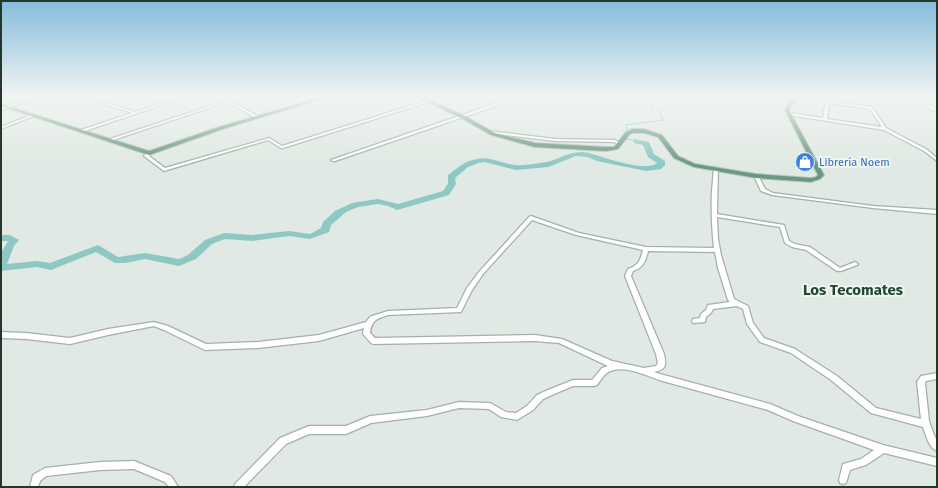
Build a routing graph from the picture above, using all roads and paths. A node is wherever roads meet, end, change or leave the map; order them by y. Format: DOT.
graph roads {
  1 [pos="24,119"];
  2 [pos="45,119"];
  3 [pos="118,119"];
  4 [pos="173,119"];
  5 [pos="251,119"];
  6 [pos="371,119"];
  7 [pos="458,119"];
  8 [pos="466,119"];
  9 [pos="792,119"];
  10 [pos="818,119"];
  11 [pos="878,119"];
  12 [pos="825,120"];
  13 [pos="1,128"];
  14 [pos="885,129"];
  15 [pos="82,131"];
  16 [pos="490,132"];
  17 [pos="109,140"];
  18 [pos="620,143"];
  19 [pos="148,152"];
  20 [pos="333,160"];
  21 [pos="937,160"];
  22 [pos="716,169"];
  23 [pos="756,176"];
  24 [pos="937,212"];
  25 [pos="716,215"];
  26 [pos="646,249"];
  27 [pos="717,250"];
  28 [pos="854,264"];
  29 [pos="737,304"];
  30 [pos="695,321"];
  31 [pos="368,324"];
  32 [pos="1,334"];
  33 [pos="618,364"];
  34 [pos="644,371"];
  35 [pos="937,376"];
  36 [pos="926,424"];
  37 [pos="937,447"];
  38 [pos="883,449"];
  39 [pos="937,462"];
  40 [pos="843,480"];
  41 [pos="34,487"];
  42 [pos="174,487"];
  43 [pos="238,487"];
  1 -- 13 [label="street"];
  2 -- 15 [label="main road"];
  3 -- 15 [label="street"];
  4 -- 17 [label="street"];
  5 -- 19 [label="main road"];
  6 -- 19 [label="street"];
  7 -- 20 [label="street"];
  8 -- 16 [label="main road"];
  9 -- 23 [label="main road"];
  10 -- 12 [label="street"];
  11 -- 14 [label="street"];
  12 -- 14 [label="street"];
  14 -- 21 [label="street"];
  15 -- 17 [label="main road"];
  16 -- 18 [label="street"];
  16 -- 18 [label="main road"];
  17 -- 19 [label="main road"];
  18 -- 22 [label="main road"];
  22 -- 23 [label="main road"];
  22 -- 25 [label="street"];
  23 -- 24 [label="street"];
  25 -- 27 [label="street"];
  25 -- 28 [label="street"];
  26 -- 27 [label="street"];
  26 -- 31 [label="street"];
  26 -- 34 [label="street"];
  27 -- 29 [label="street"];
  29 -- 30 [label="street"];
  29 -- 36 [label="street"];
  31 -- 32 [label="street"];
  31 -- 33 [label="street"];
  33 -- 34 [label="street"];
  33 -- 43 [label="street"];
  34 -- 38 [label="street"];
  35 -- 36 [label="street"];
  36 -- 37 [label="street"];
  38 -- 39 [label="street"];
  38 -- 40 [label="street"];
  41 -- 42 [label="street"];
}
